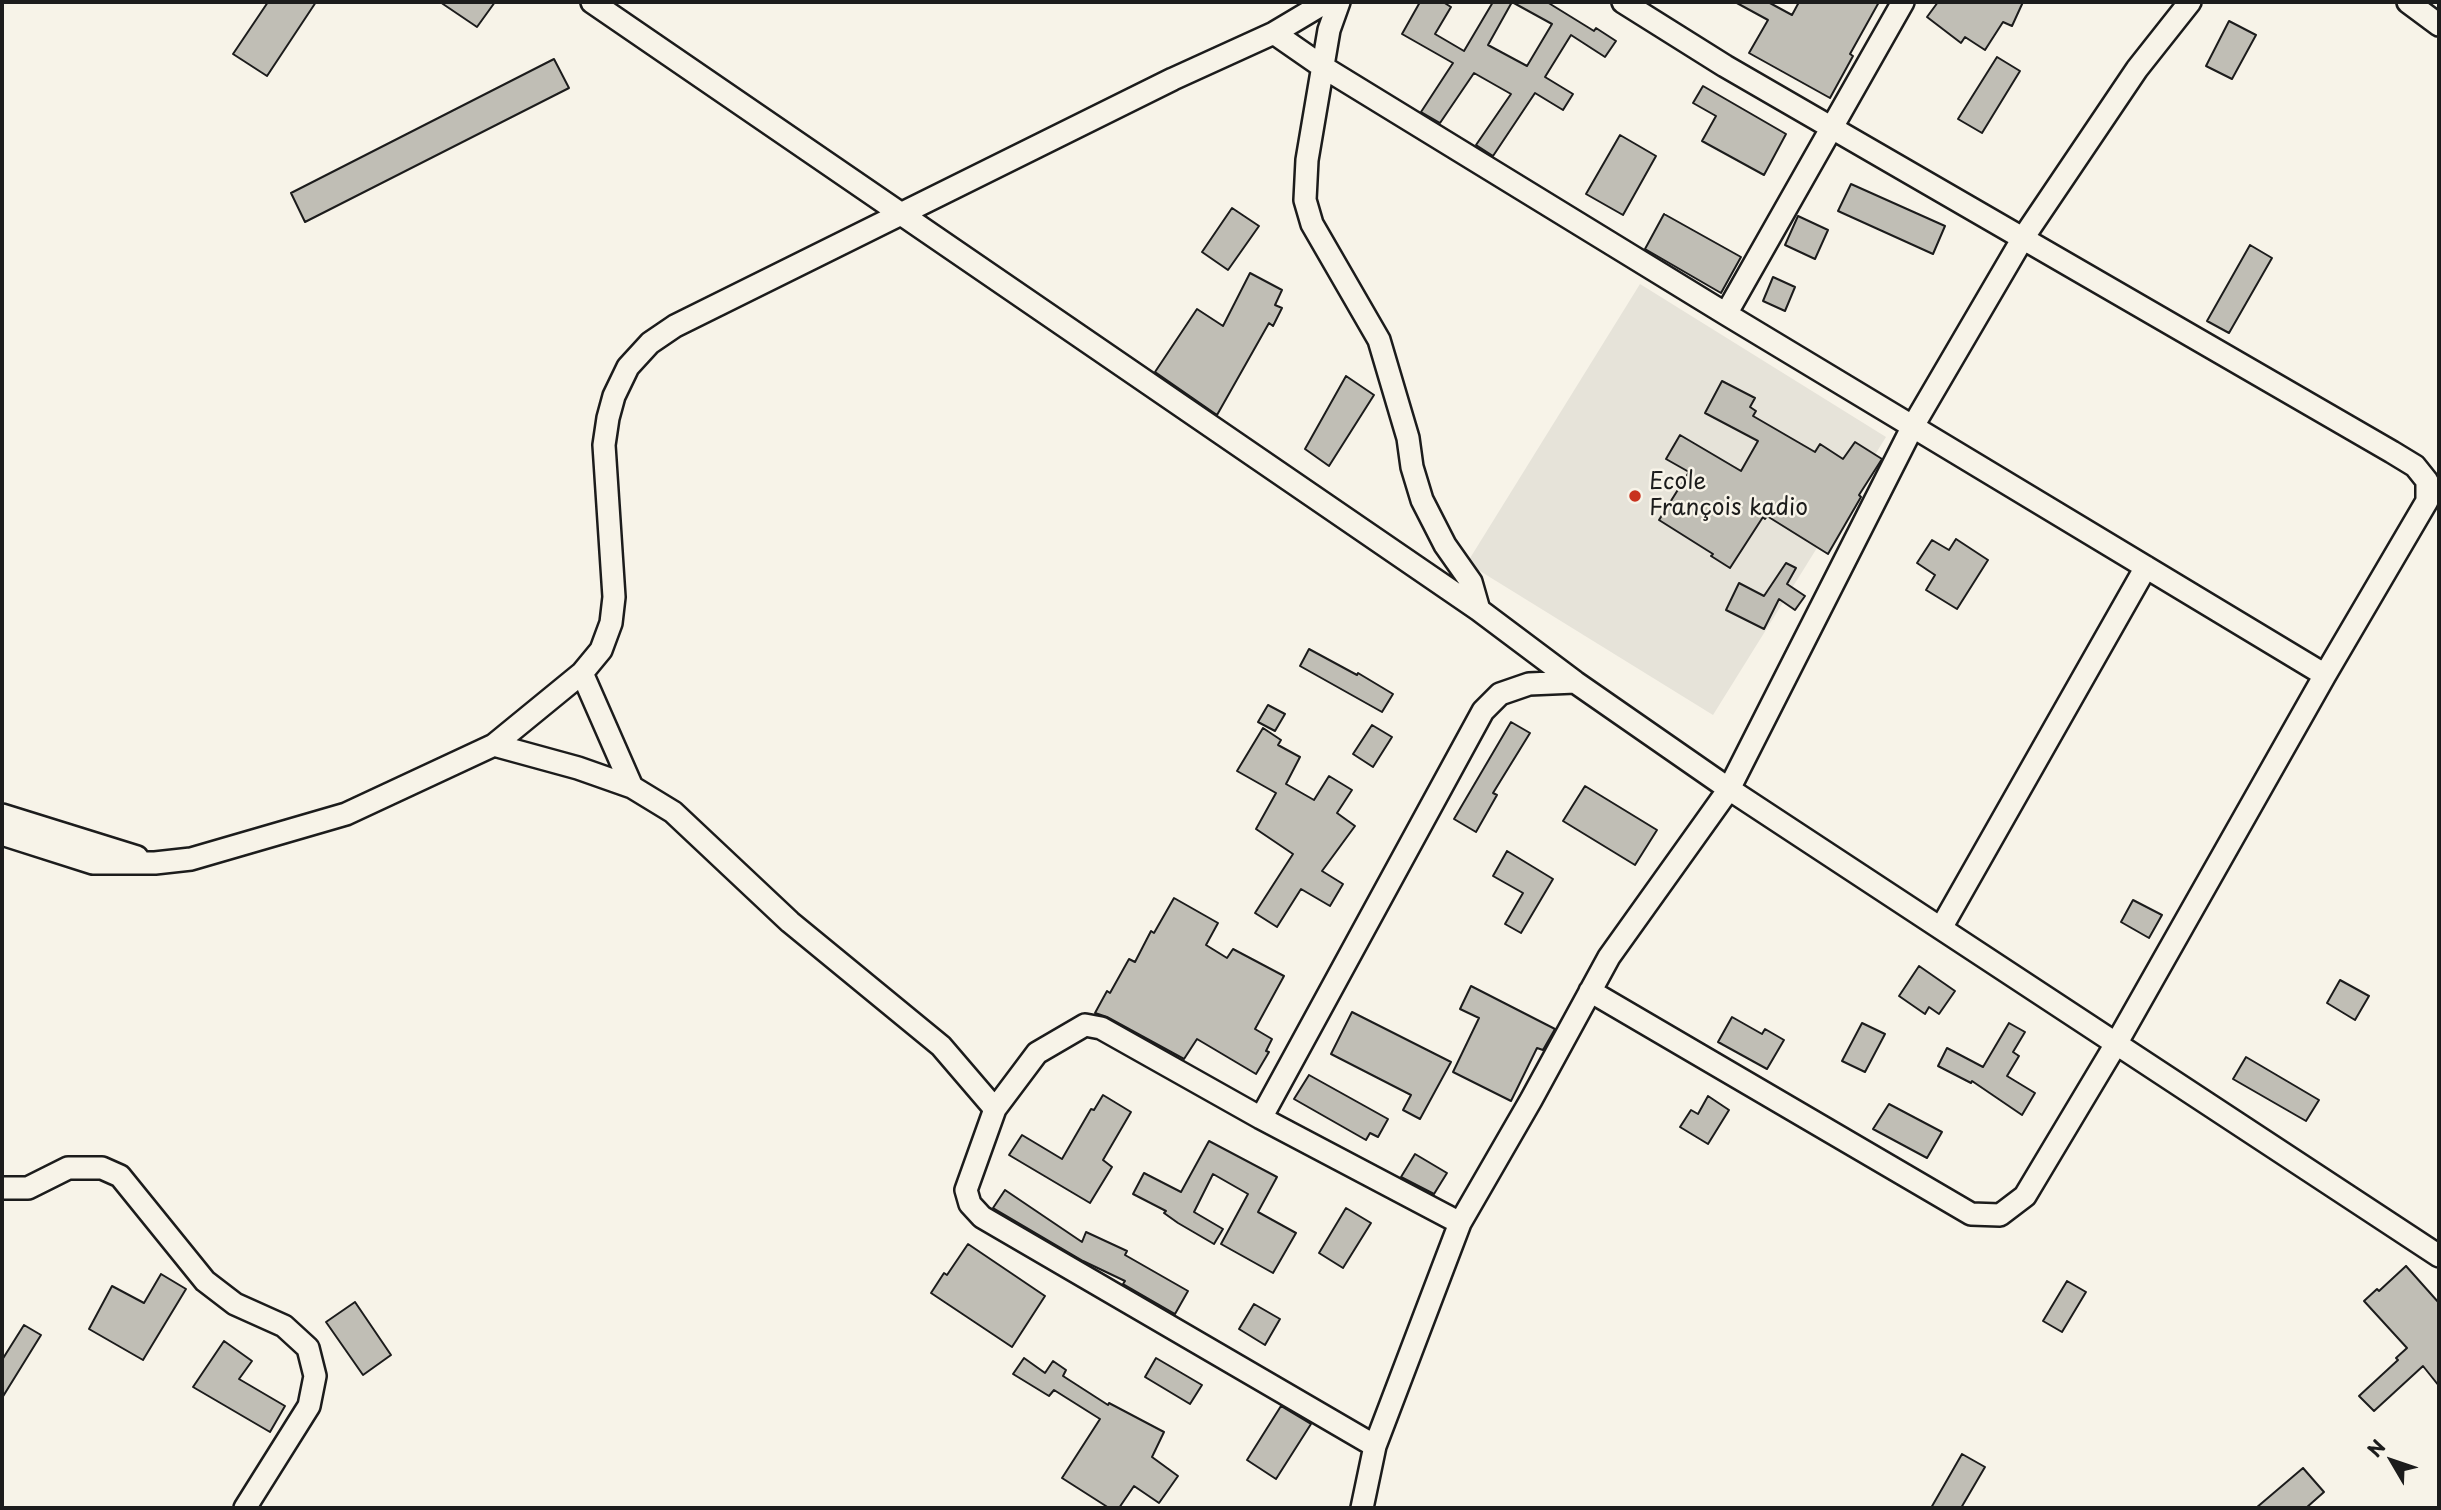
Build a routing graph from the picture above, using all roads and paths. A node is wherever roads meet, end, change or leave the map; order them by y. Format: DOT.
graph roads {
  1 [pos="592,2"];
  2 [pos="1326,2"];
  3 [pos="1339,2"];
  4 [pos="1623,2"];
  5 [pos="1903,2"];
  6 [pos="2190,2"];
  7 [pos="2408,2"];
  8 [pos="1653,10"];
  9 [pos="2439,24"];
  10 [pos="1274,33"];
  11 [pos="1323,67"];
  12 [pos="1831,127"];
  13 [pos="900,214"];
  14 [pos="2024,238"];
  15 [pos="1726,314"];
  16 [pos="1913,426"];
  17 [pos="2146,567"];
  18 [pos="1479,610"];
  19 [pos="582,673"];
  20 [pos="2325,675"];
  21 [pos="1575,682"];
  22 [pos="494,745"];
  23 [pos="632,787"];
  24 [pos="1730,789"];
  25 [pos="2,815"];
  26 [pos="2,834"];
  27 [pos="155,863"];
  28 [pos="1941,928"];
  29 [pos="1590,991"];
  30 [pos="2116,1044"];
  31 [pos="995,1110"];
  32 [pos="1261,1118"];
  33 [pos="2,1188"];
  34 [pos="1460,1223"];
  35 [pos="2439,1256"];
  36 [pos="1375,1446"];
  37 [pos="245,1508"];
  38 [pos="1362,1508"];
  1 -- 13 [label="street"];
  2 -- 10 [label="street"];
  3 -- 11 [label="street"];
  4 -- 8 [label="street"];
  5 -- 12 [label="street"];
  6 -- 14 [label="street"];
  7 -- 9 [label="street"];
  8 -- 12 [label="street"];
  10 -- 11 [label="street"];
  10 -- 13 [label="street"];
  11 -- 15 [label="street"];
  11 -- 18 [label="street"];
  12 -- 14 [label="street"];
  12 -- 15 [label="street"];
  13 -- 18 [label="street"];
  13 -- 19 [label="street"];
  14 -- 16 [label="street"];
  14 -- 20 [label="street"];
  15 -- 16 [label="street"];
  16 -- 17 [label="street"];
  16 -- 24 [label="street"];
  17 -- 20 [label="street"];
  17 -- 28 [label="street"];
  18 -- 21 [label="street"];
  19 -- 22 [label="street"];
  19 -- 23 [label="street"];
  20 -- 30 [label="street"];
  21 -- 24 [label="street"];
  21 -- 32 [label="street"];
  22 -- 23 [label="street"];
  22 -- 27 [label="street"];
  23 -- 31 [label="street"];
  24 -- 28 [label="street"];
  24 -- 29 [label="street"];
  25 -- 27 [label="street"];
  26 -- 27 [label="street"];
  28 -- 30 [label="street"];
  29 -- 30 [label="street"];
  29 -- 34 [label="street"];
  30 -- 35 [label="street"];
  31 -- 32 [label="street"];
  31 -- 36 [label="street"];
  32 -- 34 [label="street"];
  33 -- 37 [label="street"];
  34 -- 36 [label="street"];
  36 -- 38 [label="street"];
}
